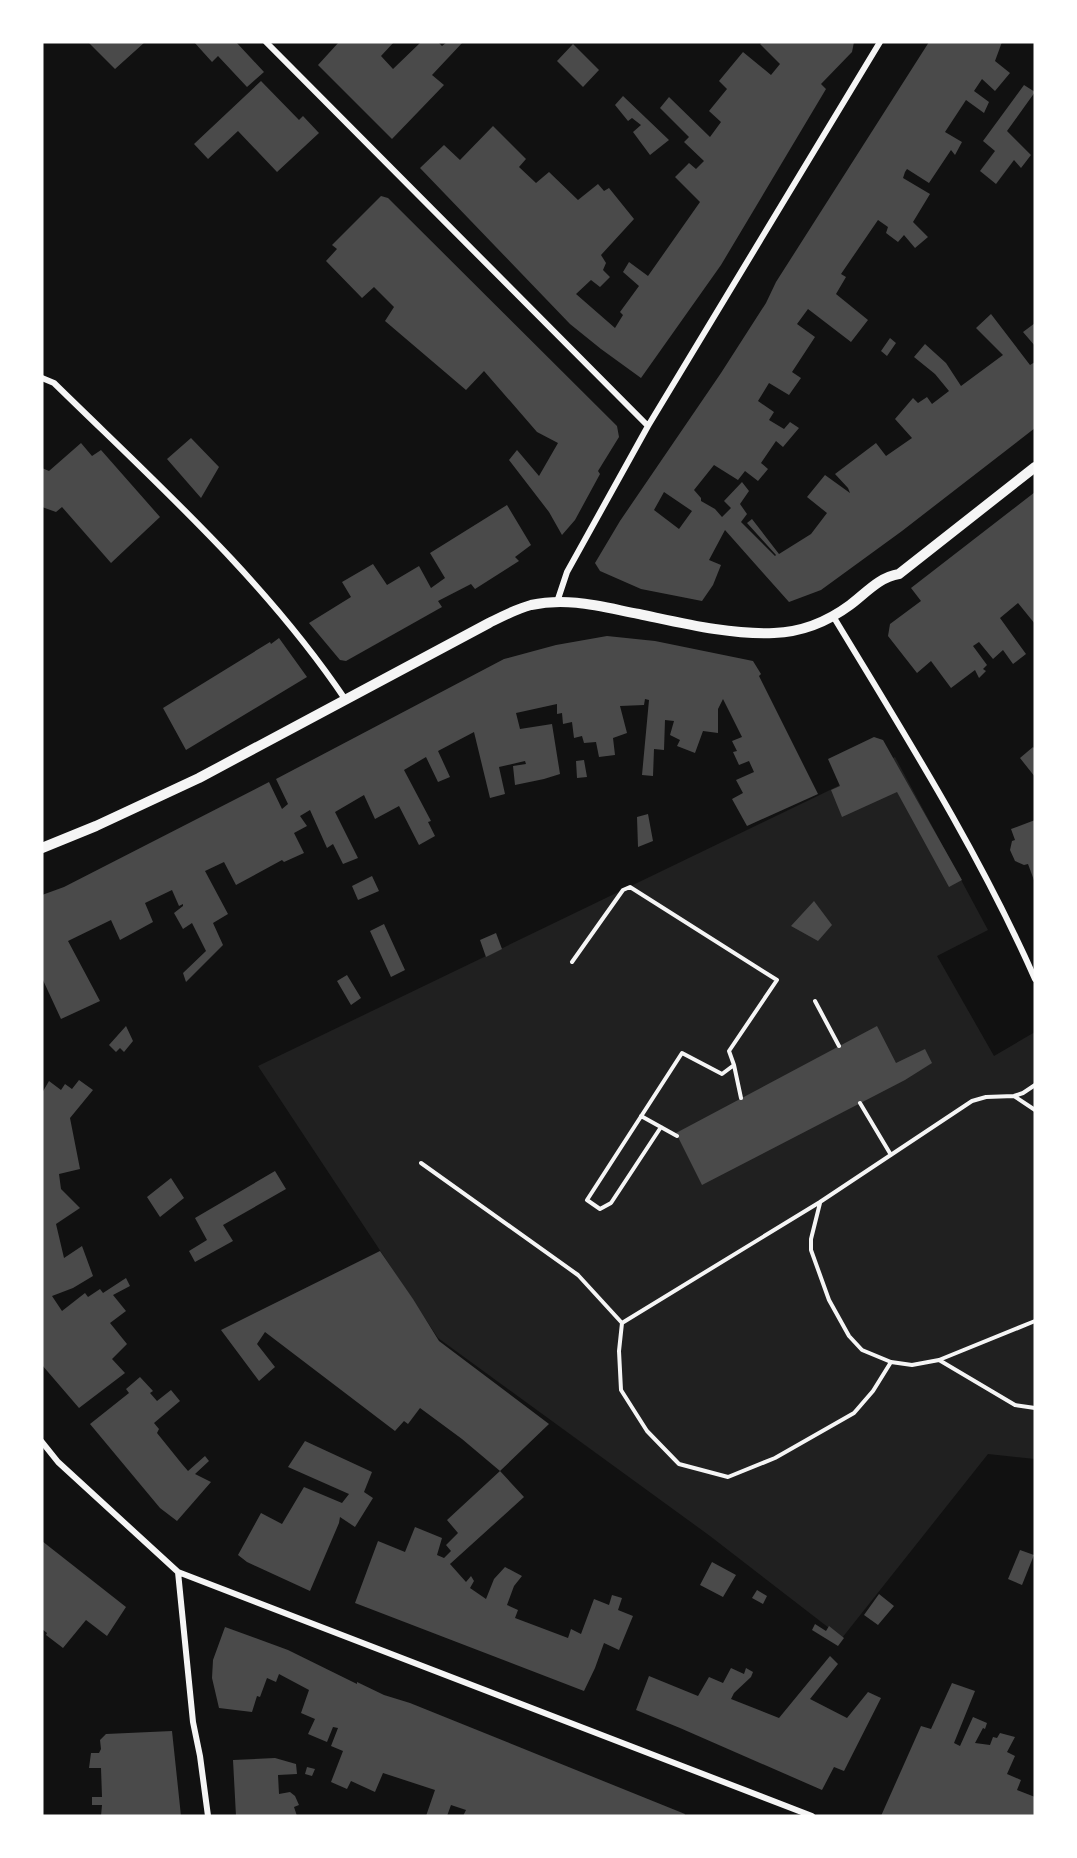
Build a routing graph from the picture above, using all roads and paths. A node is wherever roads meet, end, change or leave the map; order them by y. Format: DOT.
graph roads {
  1 [pos="266,42"];
  2 [pos="880,42"];
  3 [pos="42,378"];
  4 [pos="648,426"];
  5 [pos="1035,467"];
  6 [pos="557,602"];
  7 [pos="833,616"];
  8 [pos="345,699"];
  9 [pos="42,848"];
  10 [pos="572,962"];
  11 [pos="1035,979"];
  12 [pos="815,1001"];
  13 [pos="838,1046"];
  14 [pos="734,1065"];
  15 [pos="1035,1085"];
  16 [pos="1014,1096"];
  17 [pos="741,1098"];
  18 [pos="860,1103"];
  19 [pos="1035,1110"];
  20 [pos="641,1116"];
  21 [pos="661,1127"];
  22 [pos="677,1136"];
  23 [pos="891,1155"];
  24 [pos="421,1163"];
  25 [pos="820,1202"];
  26 [pos="1035,1321"];
  27 [pos="622,1323"];
  28 [pos="939,1360"];
  29 [pos="891,1362"];
  30 [pos="1035,1408"];
  31 [pos="42,1442"];
  32 [pos="178,1572"];
  33 [pos="208,1816"];
  34 [pos="812,1816"];
  1 -- 4 [label="street"];
  2 -- 4 [label="street"];
  3 -- 8 [label="street"];
  4 -- 6 [label="street"];
  5 -- 7 [label="street"];
  6 -- 7 [label="street"];
  6 -- 8 [label="street"];
  7 -- 11 [label="street"];
  8 -- 9 [label="street"];
  10 -- 14 [label="path"];
  12 -- 13 [label="path"];
  14 -- 17 [label="path"];
  14 -- 20 [label="path"];
  15 -- 16 [label="path"];
  16 -- 19 [label="path"];
  16 -- 23 [label="path"];
  18 -- 23 [label="path"];
  20 -- 21 [label="path"];
  20 -- 21 [label="path"];
  21 -- 22 [label="path"];
  23 -- 25 [label="path"];
  24 -- 27 [label="path"];
  25 -- 27 [label="path"];
  25 -- 29 [label="path"];
  26 -- 28 [label="path"];
  27 -- 29 [label="path"];
  28 -- 29 [label="path"];
  28 -- 30 [label="path"];
  31 -- 32 [label="street"];
  32 -- 33 [label="street"];
  32 -- 34 [label="street"];
}
